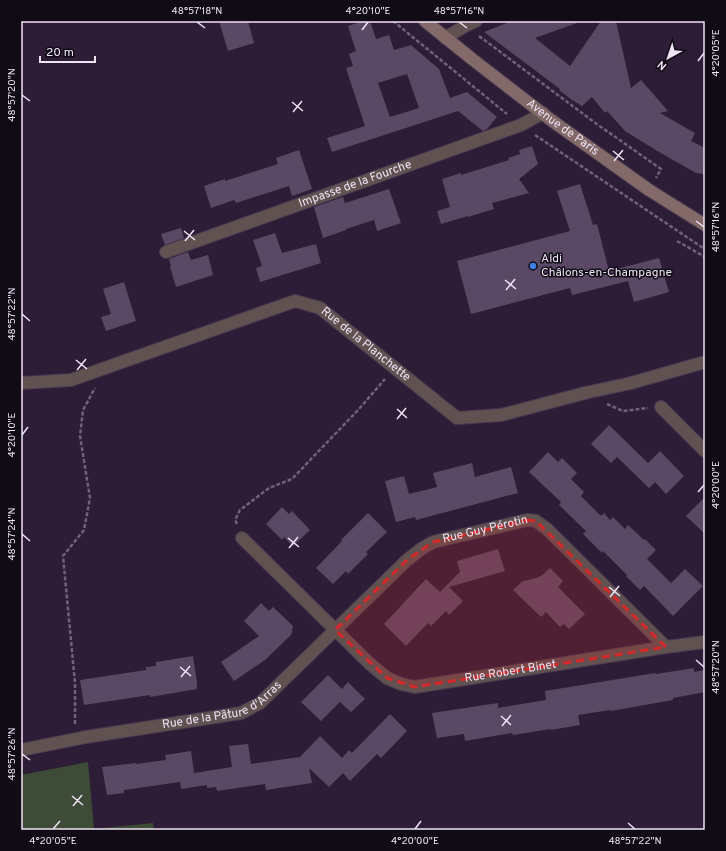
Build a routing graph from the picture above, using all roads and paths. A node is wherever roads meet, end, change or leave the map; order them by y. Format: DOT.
graph roads {
  1 [pos="392,21"];
  2 [pos="425,21"];
  3 [pos="470,23"];
  4 [pos="445,38"];
  5 [pos="543,113"];
  6 [pos="521,125"];
  7 [pos="649,190"];
  8 [pos="705,225"];
  9 [pos="677,241"];
  10 [pos="705,247"];
  11 [pos="166,252"];
  12 [pos="705,257"];
  13 [pos="705,362"];
  14 [pos="395,368"];
  15 [pos="93,372"];
  16 [pos="21,383"];
  17 [pos="585,393"];
  18 [pos="661,407"];
  19 [pos="705,450"];
  20 [pos="242,538"];
  21 [pos="335,630"];
  22 [pos="705,642"];
  23 [pos="666,647"];
  24 [pos="80,738"];
  25 [pos="21,750"];
  1 -- 6 [label="path"];
  2 -- 4 [label="main road, Avenue de Paris"];
  3 -- 4 [label="street"];
  3 -- 7 [label="path"];
  4 -- 5 [label="main road, Avenue de Paris"];
  5 -- 6 [label="street, Impasse de la Fourche"];
  5 -- 7 [label="main road, Avenue de Paris"];
  6 -- 10 [label="path"];
  6 -- 11 [label="street, Impasse de la Fourche"];
  7 -- 8 [label="main road, Avenue de Paris"];
  9 -- 12 [label="path"];
  13 -- 17 [label="street, Rue de la Planchette"];
  14 -- 15 [label="street, Rue de la Planchette"];
  14 -- 17 [label="street, Rue de la Planchette"];
  14 -- 20 [label="path"];
  15 -- 16 [label="street, Rue de la Planchette"];
  15 -- 24 [label="path"];
  17 -- 18 [label="path"];
  18 -- 19 [label="street"];
  20 -- 21 [label="street, Rue Robert Binet"];
  21 -- 23 [label="street, Rue Robert Binet"];
  21 -- 23 [label="street, Rue Guy Pérotin"];
  21 -- 24 [label="street, Rue de la Pâture d'Arras"];
  22 -- 23 [label="street, Rue Robert Binet"];
  24 -- 25 [label="street, Rue de la Pâture d'Arras"];
}
